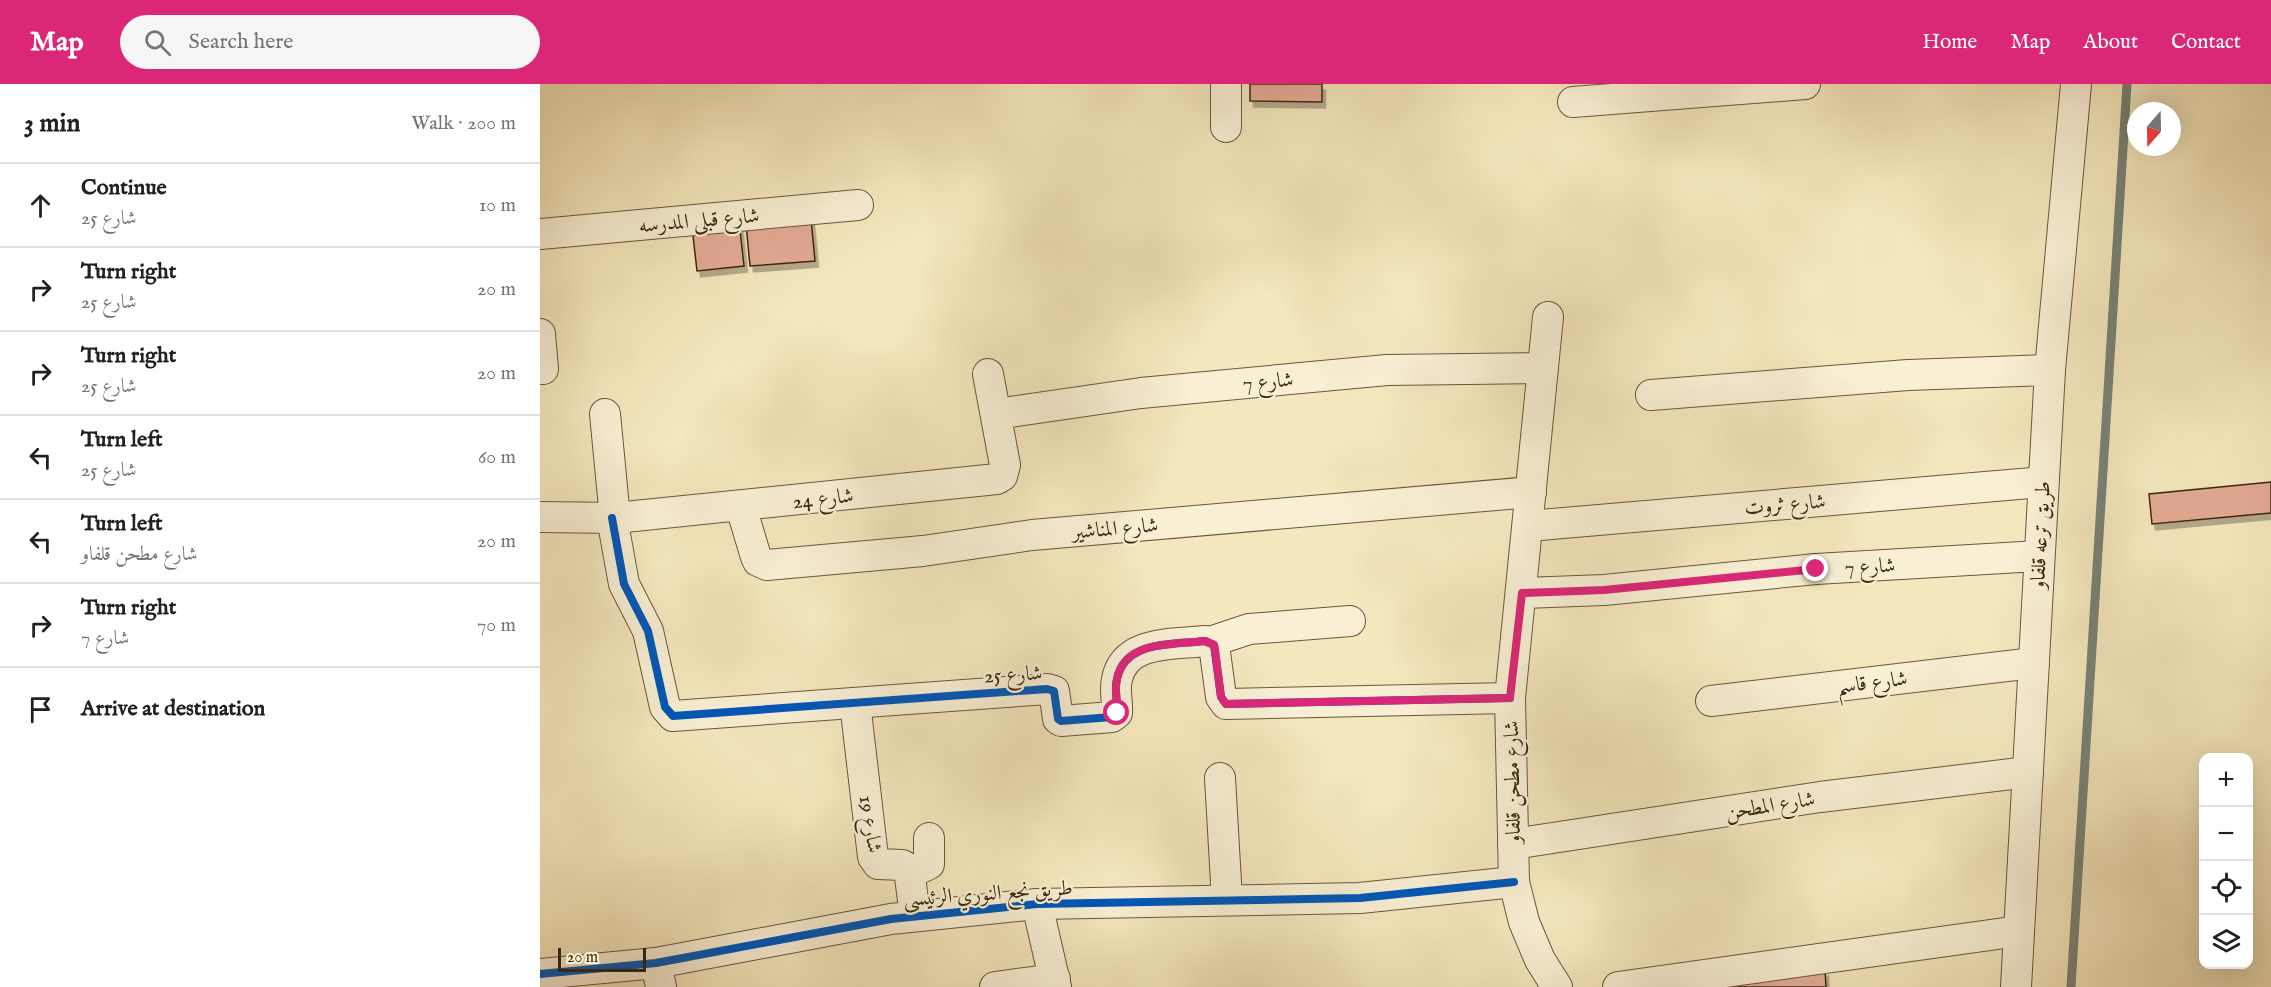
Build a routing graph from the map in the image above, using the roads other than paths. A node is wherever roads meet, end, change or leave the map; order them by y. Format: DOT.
graph roads {
  1 [pos="1226,84"];
  2 [pos="1805,84"];
  3 [pos="2076,84"];
  4 [pos="1573,102"];
  5 [pos="1226,127"];
  6 [pos="858,205"];
  7 [pos="540,234"];
  8 [pos="1548,317"];
  9 [pos="540,334"];
  10 [pos="1543,368"];
  11 [pos="543,369"];
  12 [pos="2050,369"];
  13 [pos="988,374"];
  14 [pos="1651,395"];
  15 [pos="605,414"];
  16 [pos="996,414"];
  17 [pos="2043,482"];
  18 [pos="1531,492"];
  19 [pos="741,507"];
  20 [pos="540,517"];
  21 [pos="614,518"];
  22 [pos="1528,526"];
  23 [pos="2039,556"];
  24 [pos="1522,593"];
  25 [pos="1350,621"];
  26 [pos="1209,642"];
  27 [pos="2034,663"];
  28 [pos="1510,698"];
  29 [pos="1711,701"];
  30 [pos="855,703"];
  31 [pos="2028,772"];
  32 [pos="1220,778"];
  33 [pos="928,838"];
  34 [pos="1513,844"];
  35 [pos="911,873"];
  36 [pos="1514,882"];
  37 [pos="1227,900"];
  38 [pos="1037,904"];
  39 [pos="915,916"];
  40 [pos="2019,931"];
  41 [pos="540,974"];
  42 [pos="658,975"];
  43 [pos="1055,983"];
  44 [pos="995,987"];
  45 [pos="1557,987"];
  46 [pos="1618,987"];
  47 [pos="2016,987"];
  1 -- 5 [label="street"];
  2 -- 4 [label="street"];
  3 -- 12 [label="street, طريق ترعه قلفاو"];
  6 -- 7 [label="street, شارع قبلى المدرسه"];
  8 -- 10 [label="street, شارع مطحن قلفاو"];
  9 -- 11 [label="street"];
  10 -- 16 [label="street, شارع 7"];
  10 -- 18 [label="street, شارع مطحن قلفاو"];
  12 -- 14 [label="street"];
  12 -- 17 [label="street, طريق ترعه قلفاو"];
  13 -- 16 [label="street, شارع 24"];
  15 -- 21 [label="street"];
  16 -- 19 [label="street, شارع 24"];
  17 -- 22 [label="street, شارع ثروت"];
  17 -- 23 [label="street, طريق ترعه قلفاو"];
  18 -- 19 [label="street, شارع المناشير"];
  18 -- 22 [label="street, شارع مطحن قلفاو"];
  19 -- 21 [label="street, شارع 24"];
  20 -- 21 [label="street, شارع 24"];
  21 -- 30 [label="street, شارع 25"];
  22 -- 24 [label="street, شارع مطحن قلفاو"];
  23 -- 24 [label="street, شارع 7"];
  23 -- 27 [label="street, طريق ترعه قلفاو"];
  24 -- 28 [label="street, شارع مطحن قلفاو"];
  25 -- 26 [label="street"];
  26 -- 28 [label="street"];
  26 -- 30 [label="street, شارع 25"];
  27 -- 29 [label="street, شارع قاسم"];
  27 -- 31 [label="street, طريق ترعه قلفاو"];
  28 -- 34 [label="street, شارع مطحن قلفاو"];
  30 -- 35 [label="street, شارع 19"];
  31 -- 34 [label="street, شارع المطحن"];
  31 -- 40 [label="street, طريق ترعه قلفاو"];
  32 -- 37 [label="street"];
  33 -- 35 [label="street"];
  34 -- 36 [label="street, شارع مطحن قلفاو"];
  35 -- 39 [label="street"];
  36 -- 37 [label="street, طريق نجع النوري الرئيسى"];
  36 -- 45 [label="street, شارع مطحن قلفاو"];
  37 -- 38 [label="street, طريق نجع النوري الرئيسى"];
  38 -- 39 [label="street, طريق نجع النوري الرئيسى"];
  38 -- 43 [label="street"];
  39 -- 42 [label="street, طريق نجع النوري الرئيسى"];
  40 -- 46 [label="street"];
  40 -- 47 [label="street, طريق ترعه قلفاو"];
  41 -- 42 [label="street, طريق نجع النوري الرئيسى"];
  43 -- 44 [label="street"];
}
